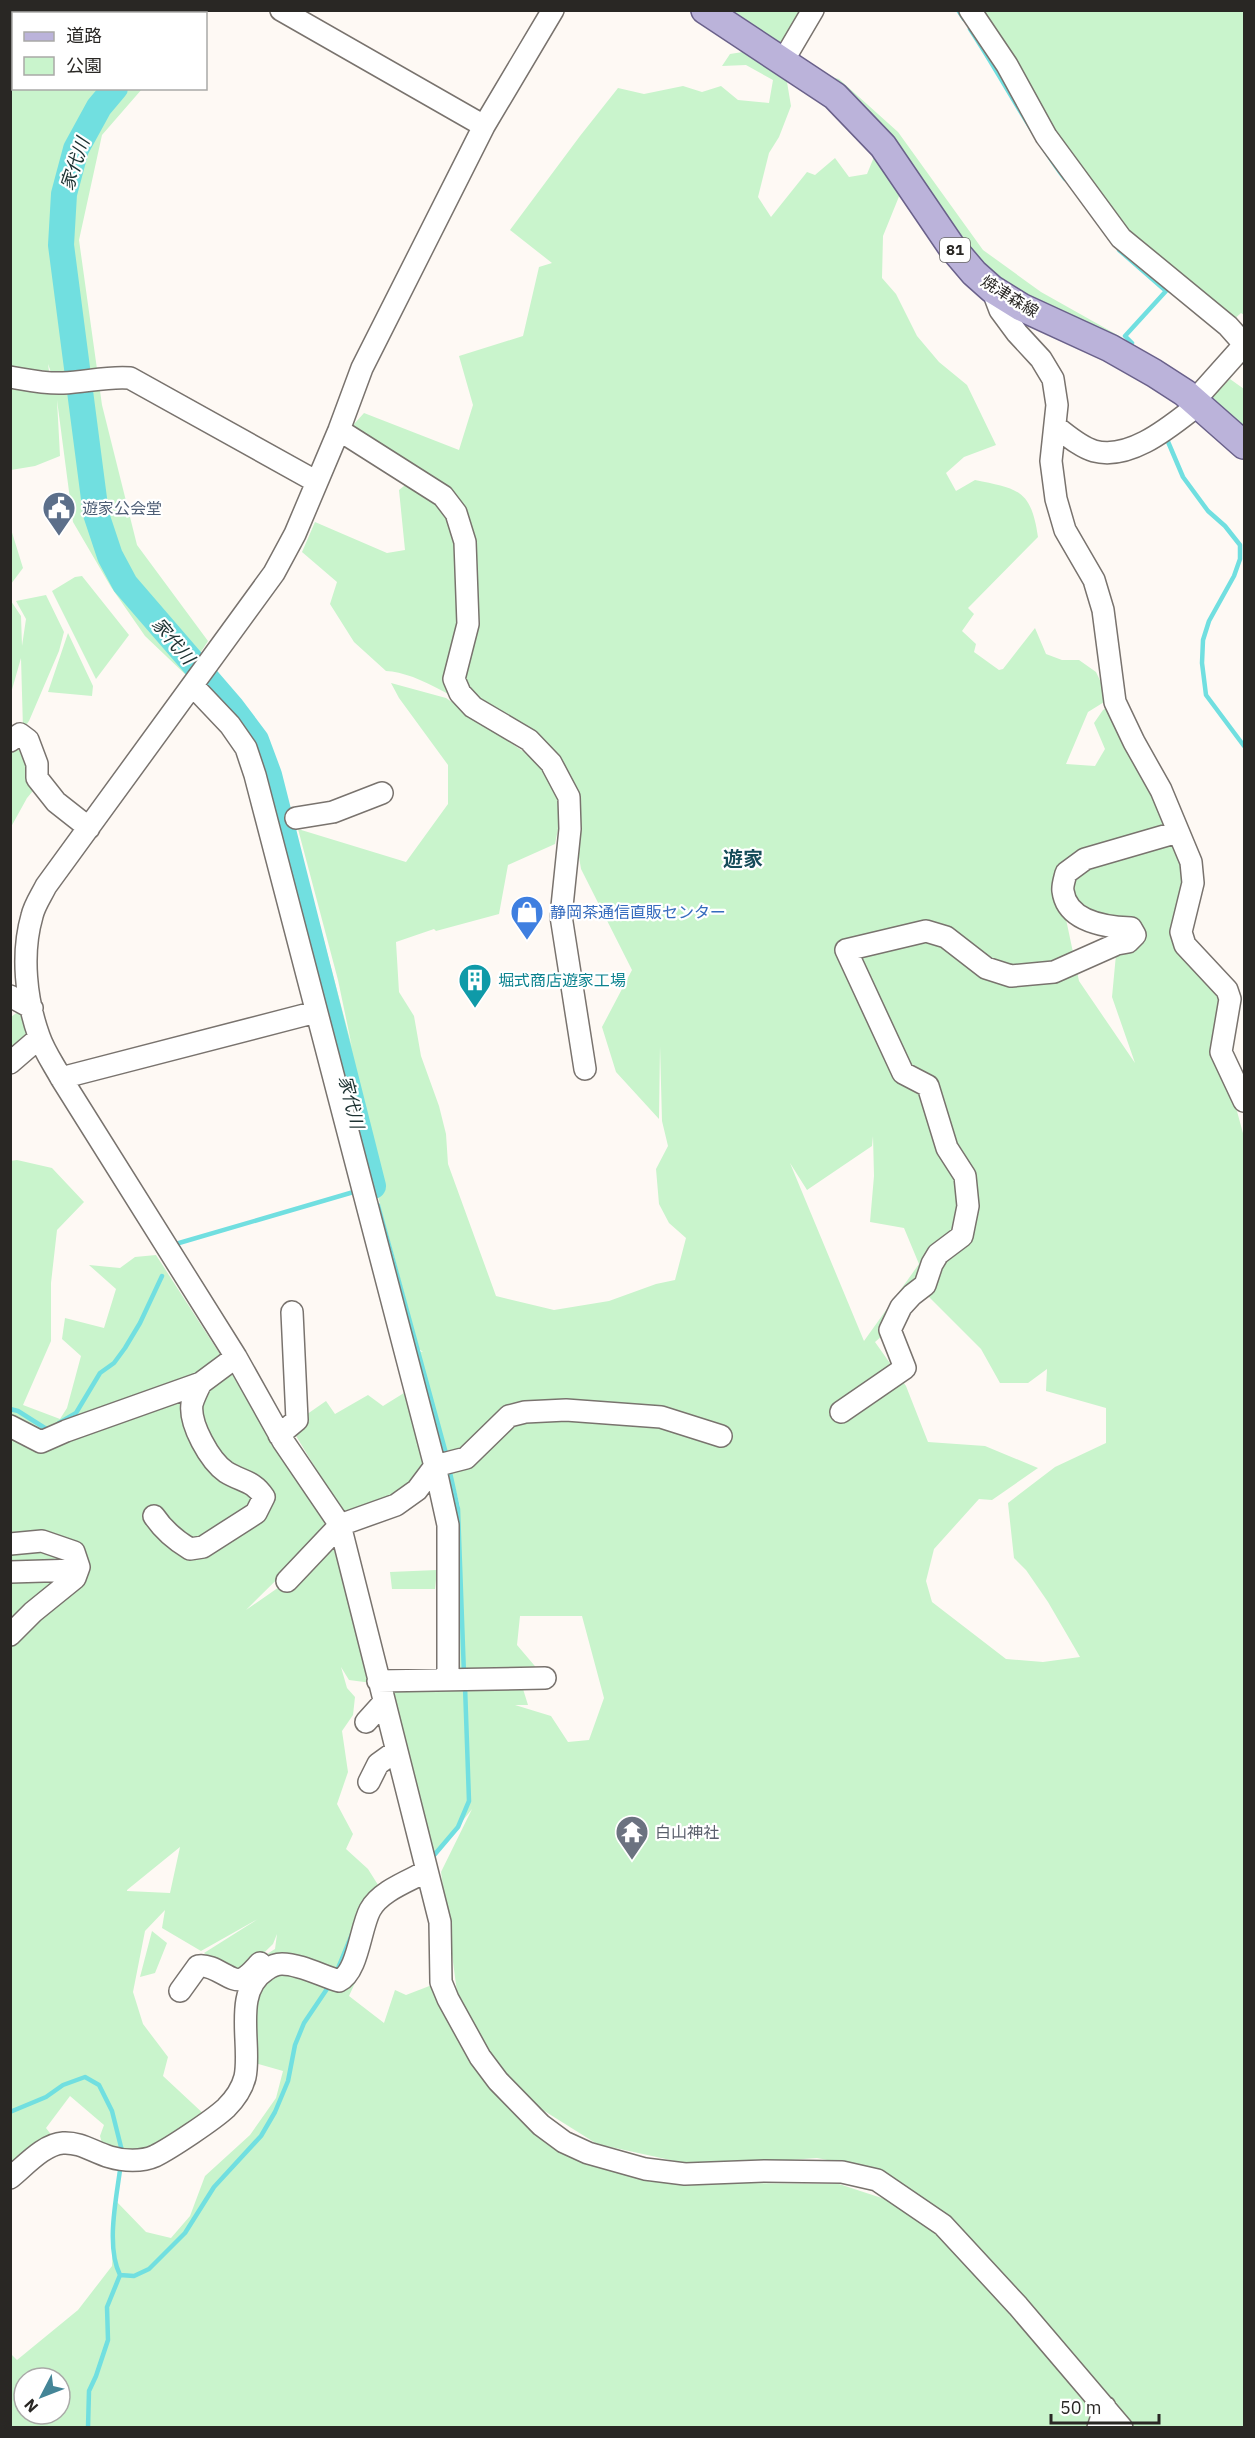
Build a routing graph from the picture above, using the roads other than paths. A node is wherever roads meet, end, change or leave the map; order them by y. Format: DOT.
graph roads {
  1 [pos="281,10"];
  2 [pos="553,10"];
  3 [pos="705,10"];
  4 [pos="813,10"];
  5 [pos="969,10"];
  6 [pos="783,61"];
  7 [pos="484,126"];
  8 [pos="993,289"];
  9 [pos="1245,345"];
  10 [pos="10,377"];
  11 [pos="1196,403"];
  12 [pos="1055,426"];
  13 [pos="339,430"];
  14 [pos="1245,445"];
  15 [pos="317,482"];
  16 [pos="193,686"];
  17 [pos="10,741"];
  18 [pos="382,793"];
  19 [pos="296,818"];
  20 [pos="89,828"];
  21 [pos="1178,832"];
  22 [pos="10,996"];
  23 [pos="32,1008"];
  24 [pos="316,1012"];
  25 [pos="39,1038"];
  26 [pos="10,1063"];
  27 [pos="585,1069"];
  28 [pos="61,1078"];
  29 [pos="1245,1101"];
  30 [pos="292,1312"];
  31 [pos="236,1358"];
  32 [pos="201,1383"];
  33 [pos="841,1412"];
  34 [pos="10,1426"];
  35 [pos="279,1435"];
  36 [pos="721,1436"];
  37 [pos="444,1464"];
  38 [pos="154,1516"];
  39 [pos="340,1525"];
  40 [pos="10,1544"];
  41 [pos="78,1570"];
  42 [pos="10,1572"];
  43 [pos="287,1581"];
  44 [pos="10,1635"];
  45 [pos="545,1678"];
  46 [pos="457,1680"];
  47 [pos="378,1681"];
  48 [pos="384,1702"];
  49 [pos="366,1722"];
  50 [pos="396,1751"];
  51 [pos="369,1782"];
  52 [pos="425,1864"];
  53 [pos="283,1964"];
  54 [pos="180,1991"];
  55 [pos="10,2178"];
  56 [pos="1105,2407"];
  57 [pos="1098,2427"];
  58 [pos="1122,2427"];
  1 -- 7 [label="street"];
  2 -- 7 [label="street"];
  3 -- 6 [label="main road, 焼津森線 / 81"];
  4 -- 6 [label="street"];
  5 -- 9 [label="street"];
  6 -- 8 [label="main road, 焼津森線 / 81"];
  7 -- 13 [label="street"];
  8 -- 11 [label="main road, 焼津森線 / 81"];
  8 -- 12 [label="street"];
  9 -- 11 [label="street"];
  10 -- 15 [label="street"];
  11 -- 12 [label="street"];
  11 -- 14 [label="main road, 焼津森線 / 81"];
  12 -- 21 [label="street"];
  13 -- 15 [label="street"];
  13 -- 27 [label="street"];
  15 -- 16 [label="street"];
  16 -- 20 [label="street"];
  16 -- 24 [label="street"];
  17 -- 20 [label="street"];
  18 -- 19 [label="street"];
  20 -- 23 [label="street"];
  21 -- 29 [label="street"];
  21 -- 33 [label="street"];
  22 -- 23 [label="street"];
  23 -- 25 [label="street"];
  24 -- 28 [label="street"];
  24 -- 37 [label="street"];
  25 -- 26 [label="street"];
  25 -- 28 [label="street"];
  28 -- 31 [label="street"];
  30 -- 35 [label="street"];
  31 -- 32 [label="street"];
  31 -- 35 [label="street"];
  32 -- 34 [label="street"];
  32 -- 38 [label="street"];
  35 -- 39 [label="street"];
  36 -- 37 [label="street"];
  37 -- 39 [label="street"];
  37 -- 46 [label="street"];
  39 -- 43 [label="street"];
  39 -- 47 [label="street"];
  40 -- 41 [label="street"];
  41 -- 42 [label="street"];
  41 -- 44 [label="street"];
  45 -- 46 [label="street"];
  46 -- 47 [label="street"];
  47 -- 48 [label="street"];
  48 -- 49 [label="street"];
  48 -- 50 [label="street"];
  50 -- 51 [label="street"];
  50 -- 52 [label="street"];
  52 -- 53 [label="street"];
  52 -- 56 [label="street"];
  53 -- 54 [label="street"];
  53 -- 55 [label="street"];
  56 -- 57 [label="street"];
  56 -- 58 [label="street"];
}
